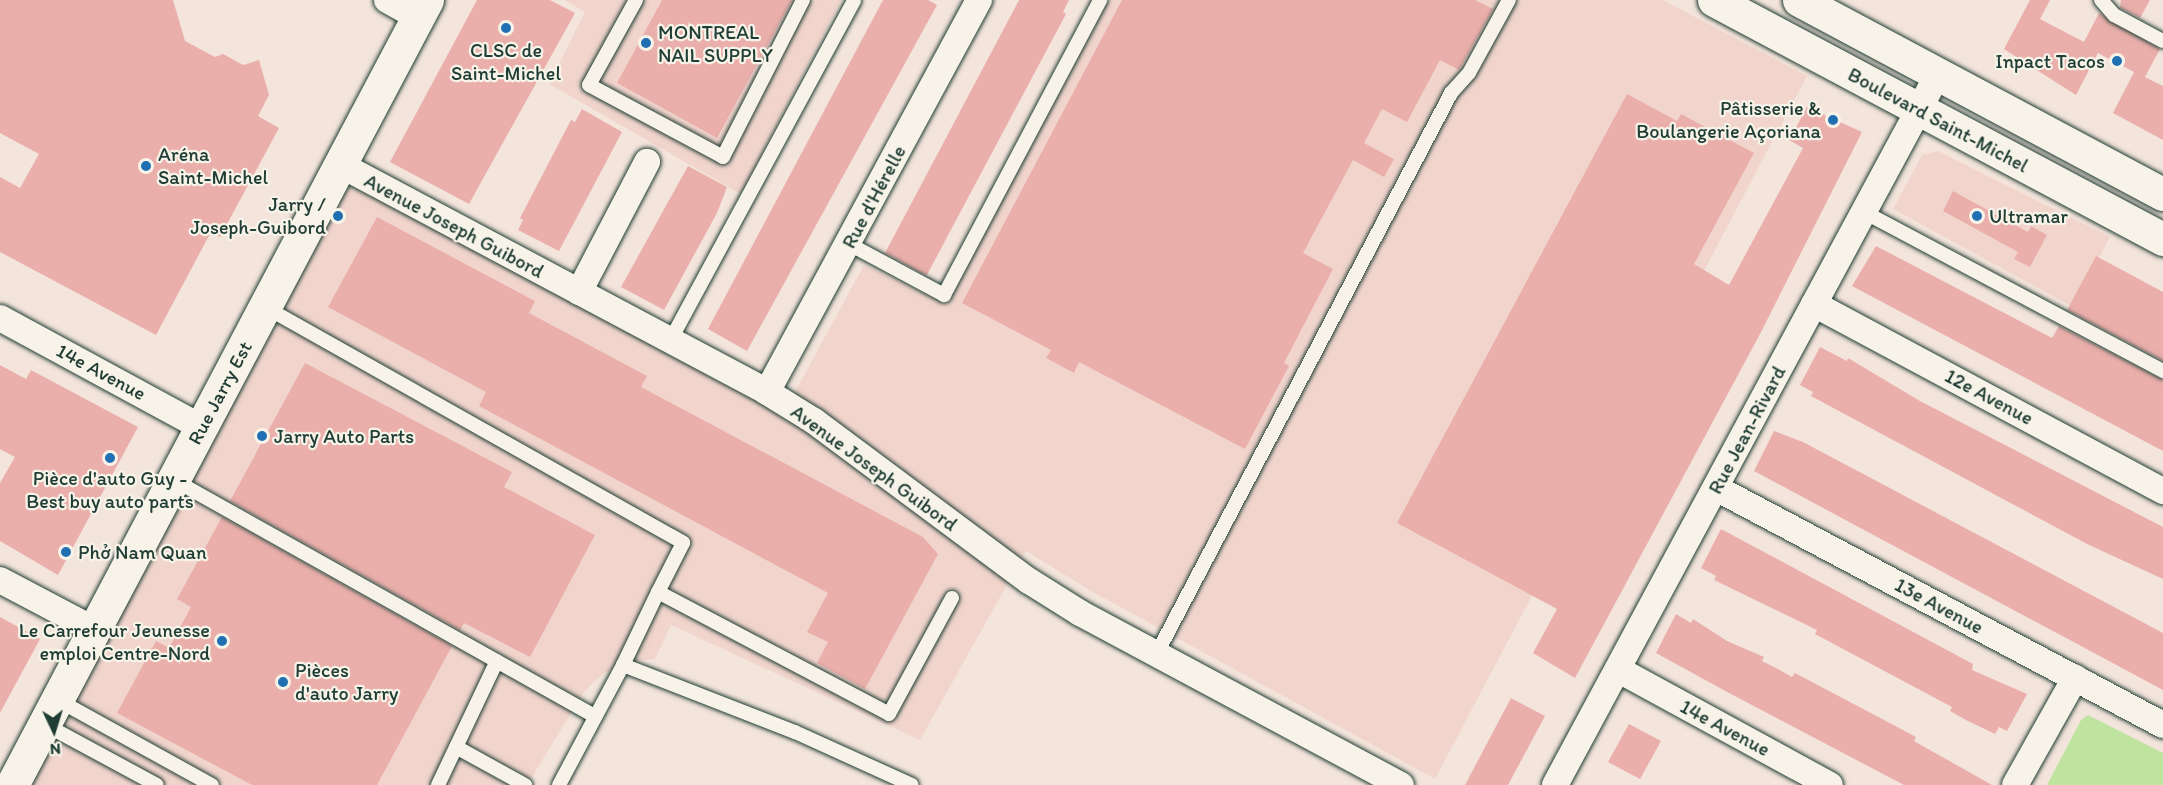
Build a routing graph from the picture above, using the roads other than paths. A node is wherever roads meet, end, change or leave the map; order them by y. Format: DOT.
graph roads {
  1 [pos="387,0"];
  2 [pos="636,0"];
  3 [pos="803,0"];
  4 [pos="854,0"];
  5 [pos="979,0"];
  6 [pos="1100,0"];
  7 [pos="1509,0"];
  8 [pos="1714,0"];
  9 [pos="1799,0"];
  10 [pos="2101,0"];
  11 [pos="423,8"];
  12 [pos="2163,41"];
  13 [pos="1938,74"];
  14 [pos="1919,110"];
  15 [pos="647,162"];
  16 [pos="339,164"];
  17 [pos="2163,194"];
  18 [pos="1864,212"];
  19 [pos="2163,239"];
  20 [pos="849,244"];
  21 [pos="579,292"];
  22 [pos="1814,304"];
  23 [pos="265,307"];
  24 [pos="0,318"];
  25 [pos="670,341"];
  26 [pos="2163,371"];
  27 [pos="767,392"];
  28 [pos="203,428"];
  29 [pos="174,480"];
  30 [pos="1716,488"];
  31 [pos="2163,491"];
  32 [pos="0,580"];
  33 [pos="658,592"];
  34 [pos="952,598"];
  35 [pos="93,629"];
  36 [pos="1156,655"];
  37 [pos="497,661"];
  38 [pos="623,665"];
  39 [pos="1619,670"];
  40 [pos="2074,678"];
  41 [pos="50,712"];
  42 [pos="595,716"];
  43 [pos="2163,725"];
  44 [pos="456,747"];
  45 [pos="12,785"];
  46 [pos="157,785"];
  47 [pos="212,785"];
  48 [pos="438,785"];
  49 [pos="525,785"];
  50 [pos="559,785"];
  51 [pos="912,785"];
  52 [pos="1401,785"];
  53 [pos="1555,785"];
  54 [pos="1830,785"];
  55 [pos="2014,785"];
  1 -- 11 [label="street"];
  2 -- 3 [label="lane"];
  4 -- 25 [label="lane"];
  5 -- 20 [label="street, Rue d'Hérelle"];
  6 -- 20 [label="lane"];
  7 -- 36 [label="lane"];
  8 -- 14 [label="main road, Boulevard Saint-Michel"];
  9 -- 13 [label="main road, Boulevard Saint-Michel"];
  10 -- 12 [label="lane"];
  11 -- 16 [label="main road, Rue Jarry Est"];
  13 -- 14 [label="street, Rue Jean-Rivard"];
  13 -- 17 [label="main road, Boulevard Saint-Michel"];
  14 -- 18 [label="street, Rue Jean-Rivard"];
  14 -- 19 [label="main road, Boulevard Saint-Michel"];
  15 -- 21 [label="street"];
  16 -- 21 [label="street, Avenue Joseph Guibord"];
  16 -- 23 [label="main road, Rue Jarry Est"];
  18 -- 22 [label="street, Rue Jean-Rivard"];
  18 -- 26 [label="lane"];
  20 -- 27 [label="street, Rue d'Hérelle"];
  21 -- 25 [label="street, Avenue Joseph Guibord"];
  22 -- 30 [label="street, Rue Jean-Rivard"];
  22 -- 31 [label="street, 12e Avenue"];
  23 -- 28 [label="main road, Rue Jarry Est"];
  23 -- 33 [label="lane"];
  24 -- 28 [label="street, 14e Avenue"];
  25 -- 27 [label="street, Avenue Joseph Guibord"];
  27 -- 36 [label="street, Avenue Joseph Guibord"];
  28 -- 29 [label="main road, Rue Jarry Est"];
  29 -- 35 [label="main road, Rue Jarry Est"];
  29 -- 37 [label="lane"];
  30 -- 39 [label="street, Rue Jean-Rivard"];
  30 -- 40 [label="street, 13e Avenue"];
  32 -- 35 [label="street"];
  33 -- 34 [label="lane"];
  33 -- 38 [label="lane"];
  35 -- 41 [label="main road, Rue Jarry Est"];
  36 -- 52 [label="street, Avenue Joseph Guibord"];
  37 -- 42 [label="lane"];
  37 -- 44 [label="lane"];
  38 -- 42 [label="lane"];
  38 -- 51 [label="lane"];
  39 -- 53 [label="street, Rue Jean-Rivard"];
  39 -- 54 [label="street, 14e Avenue"];
  40 -- 43 [label="street, 13e Avenue"];
  40 -- 55 [label="street"];
  41 -- 45 [label="main road, Rue Jarry Est"];
  41 -- 46 [label="lane"];
  41 -- 47 [label="lane"];
  42 -- 50 [label="lane"];
  44 -- 48 [label="lane"];
  44 -- 49 [label="lane"];
}
